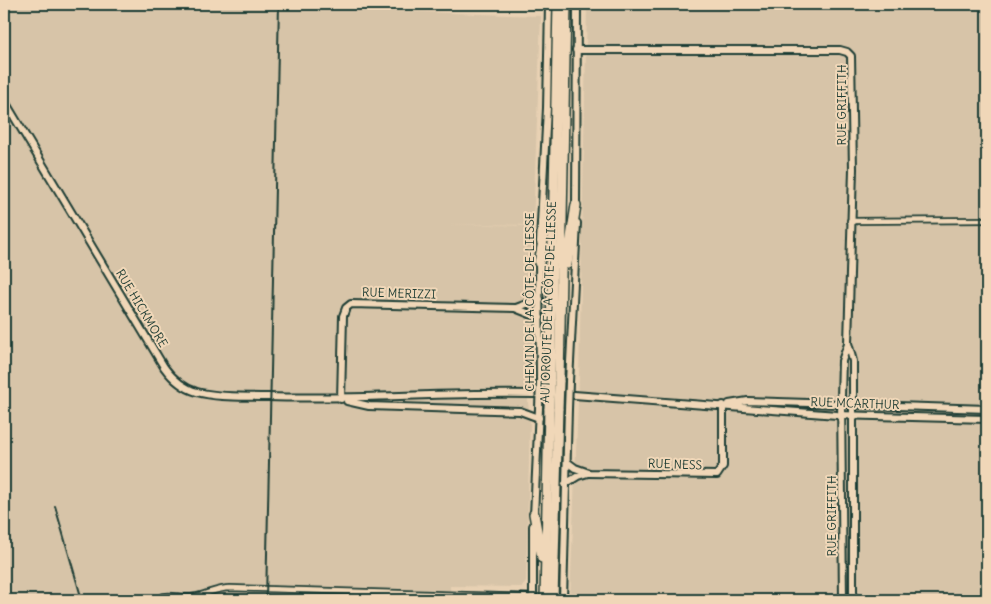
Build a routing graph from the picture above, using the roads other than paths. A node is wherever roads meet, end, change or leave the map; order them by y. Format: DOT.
graph roads {
  1 [pos="548,4"];
  2 [pos="558,4"];
  3 [pos="566,4"];
  4 [pos="577,4"];
  5 [pos="576,50"];
  6 [pos="4,100"];
  7 [pos="555,164"];
  8 [pos="576,205"];
  9 [pos="987,220"];
  10 [pos="850,221"];
  11 [pos="539,263"];
  12 [pos="540,299"];
  13 [pos="561,303"];
  14 [pos="515,308"];
  15 [pos="540,318"];
  16 [pos="848,343"];
  17 [pos="554,381"];
  18 [pos="534,394"];
  19 [pos="574,395"];
  20 [pos="341,399"];
  21 [pos="723,404"];
  22 [pos="842,404"];
  23 [pos="852,404"];
  24 [pos="554,408"];
  25 [pos="987,409"];
  26 [pos="842,415"];
  27 [pos="853,415"];
  28 [pos="539,418"];
  29 [pos="987,419"];
  30 [pos="566,462"];
  31 [pos="589,473"];
  32 [pos="566,484"];
  33 [pos="534,514"];
  34 [pos="545,576"];
  35 [pos="533,598"];
  36 [pos="191,599"];
  37 [pos="156,600"];
  38 [pos="544,600"];
  39 [pos="553,600"];
  40 [pos="563,600"];
  41 [pos="843,600"];
  42 [pos="853,600"];
  1 -- 11 [label="street, CHEMIN DE LA CÔTE-DE-LIESSE"];
  2 -- 7 [label="highway, AUTOROUTE DE LA CÔTE-DE-LIESSE"];
  3 -- 13 [label="highway, AUTOROUTE DE LA CÔTE-DE-LIESSE"];
  4 -- 5 [label="street"];
  5 -- 8 [label="street"];
  5 -- 10 [label="street, RUE GRIFFITH"];
  6 -- 20 [label="street, RUE HICKMORE"];
  7 -- 11 [label="highway"];
  7 -- 17 [label="highway, AUTOROUTE DE LA CÔTE-DE-LIESSE"];
  8 -- 13 [label="highway"];
  8 -- 30 [label="street, bridge"];
  9 -- 10 [label="street"];
  10 -- 16 [label="street, RUE GRIFFITH"];
  11 -- 12 [label="street, CHEMIN DE LA CÔTE-DE-LIESSE"];
  12 -- 14 [label="street, RUE MERIZZI"];
  12 -- 15 [label="street, CHEMIN DE LA CÔTE-DE-LIESSE"];
  13 -- 17 [label="highway, AUTOROUTE DE LA CÔTE-DE-LIESSE"];
  14 -- 15 [label="street, RUE MERIZZI"];
  14 -- 20 [label="street, RUE MERIZZI"];
  15 -- 28 [label="street, CHEMIN DE LA CÔTE-DE-LIESSE, bridge"];
  16 -- 22 [label="street, RUE GRIFFITH"];
  16 -- 23 [label="street, RUE GRIFFITH"];
  17 -- 24 [label="highway, AUTOROUTE DE LA CÔTE-DE-LIESSE, bridge"];
  18 -- 20 [label="street"];
  19 -- 21 [label="street, RUE MCARTHUR"];
  20 -- 28 [label="street"];
  21 -- 22 [label="street, RUE MCARTHUR"];
  21 -- 26 [label="street, RUE MCARTHUR"];
  21 -- 31 [label="street, RUE NESS"];
  22 -- 23 [label="street, RUE MCARTHUR"];
  22 -- 26 [label="street, RUE GRIFFITH"];
  23 -- 25 [label="street, RUE MCARTHUR"];
  23 -- 27 [label="street, RUE GRIFFITH"];
  24 -- 34 [label="highway, AUTOROUTE DE LA CÔTE-DE-LIESSE"];
  24 -- 39 [label="highway, AUTOROUTE DE LA CÔTE-DE-LIESSE"];
  26 -- 27 [label="street, RUE MCARTHUR"];
  26 -- 41 [label="street, RUE GRIFFITH"];
  27 -- 29 [label="street, RUE MCARTHUR"];
  27 -- 42 [label="street, RUE GRIFFITH"];
  28 -- 33 [label="street, CHEMIN DE LA CÔTE-DE-LIESSE"];
  30 -- 31 [label="street, RUE NESS"];
  30 -- 32 [label="street"];
  31 -- 32 [label="street, RUE NESS"];
  32 -- 40 [label="street"];
  33 -- 34 [label="highway"];
  33 -- 35 [label="street, CHEMIN DE LA CÔTE-DE-LIESSE"];
  34 -- 38 [label="highway, AUTOROUTE DE LA CÔTE-DE-LIESSE"];
  35 -- 36 [label="street"];
  36 -- 37 [label="street"];
}
